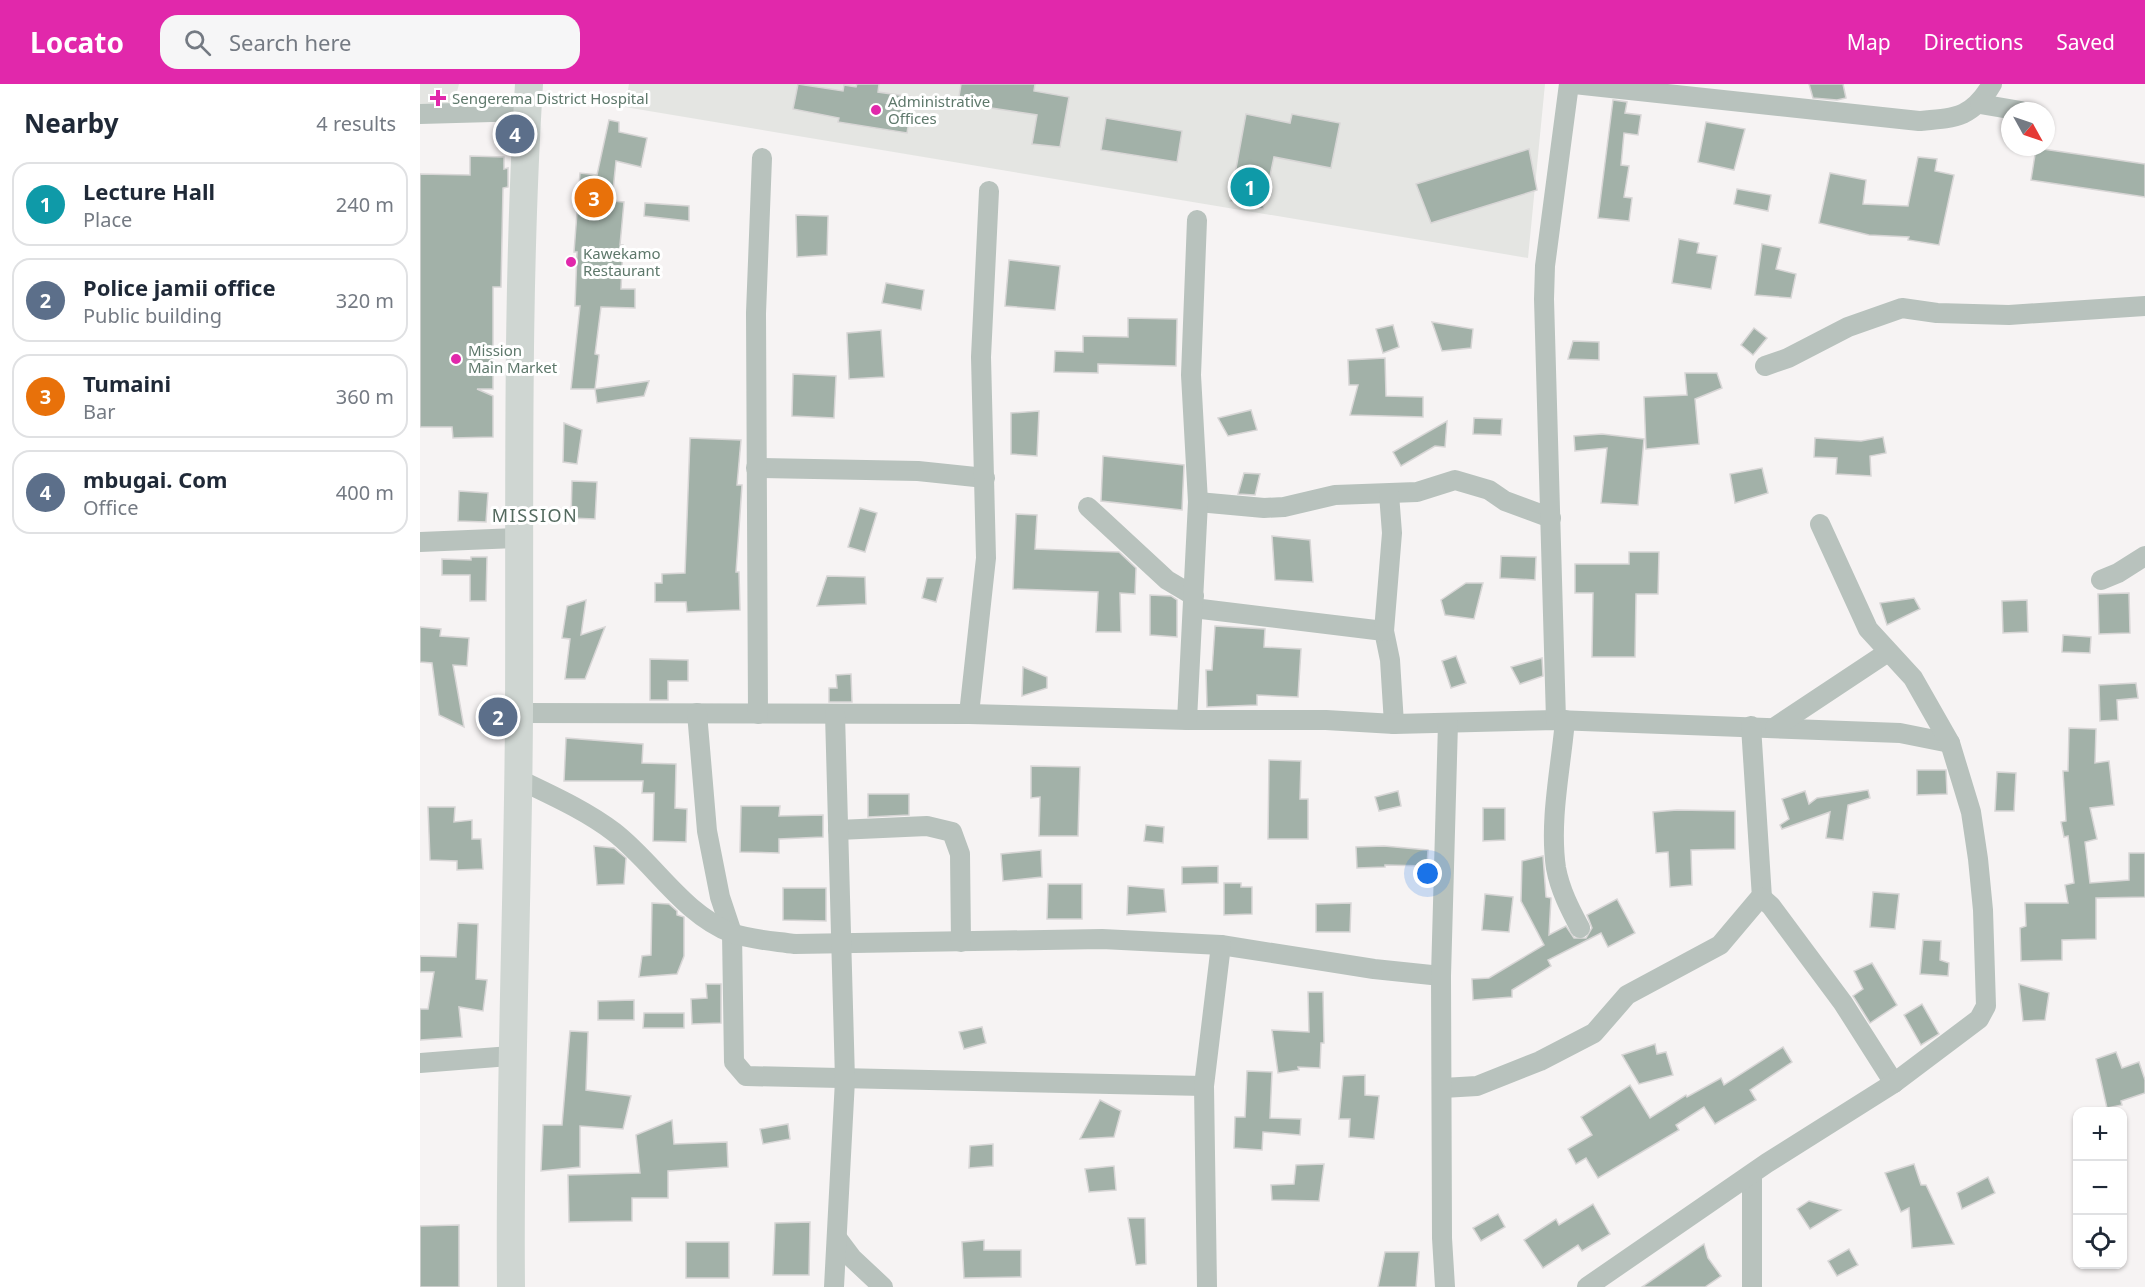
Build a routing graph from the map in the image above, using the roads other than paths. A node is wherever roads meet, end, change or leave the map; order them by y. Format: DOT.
graph roads {
  1 [pos="1572,84"];
  2 [pos="1992,84"];
  3 [pos="1662,88"];
  4 [pos="528,98"];
  5 [pos="1980,104"];
  6 [pos="2001,108"];
  7 [pos="420,114"];
  8 [pos="762,159"];
  9 [pos="989,192"];
  10 [pos="1197,220"];
  11 [pos="2145,306"];
  12 [pos="1765,366"];
  13 [pos="756,468"];
  14 [pos="985,478"];
  15 [pos="1389,494"];
  16 [pos="1198,502"];
  17 [pos="1088,507"];
  18 [pos="1551,518"];
  19 [pos="1820,524"];
  20 [pos="518,538"];
  21 [pos="420,542"];
  22 [pos="2145,556"];
  23 [pos="2101,580"];
  24 [pos="1193,602"];
  25 [pos="1384,631"];
  26 [pos="1888,652"];
  27 [pos="519,713"];
  28 [pos="697,713"];
  29 [pos="758,714"];
  30 [pos="835,714"];
  31 [pos="969,714"];
  32 [pos="1187,720"];
  33 [pos="1561,720"];
  34 [pos="1448,723"];
  35 [pos="1394,724"];
  36 [pos="1751,726"];
  37 [pos="1775,727"];
  38 [pos="1950,743"];
  39 [pos="518,779"];
  40 [pos="838,830"];
  41 [pos="1762,898"];
  42 [pos="1580,928"];
  43 [pos="732,933"];
  44 [pos="961,942"];
  45 [pos="841,945"];
  46 [pos="1221,945"];
  47 [pos="1442,976"];
  48 [pos="511,1056"];
  49 [pos="420,1063"];
  50 [pos="845,1080"];
  51 [pos="1894,1083"];
  52 [pos="1204,1086"];
  53 [pos="1443,1088"];
  54 [pos="1752,1175"];
  55 [pos="837,1238"];
  56 [pos="512,1287"];
  57 [pos="834,1287"];
  58 [pos="883,1287"];
  59 [pos="1207,1287"];
  60 [pos="1445,1287"];
  61 [pos="1587,1287"];
  62 [pos="1752,1287"];
  1 -- 3 [label="street"];
  1 -- 18 [label="street"];
  2 -- 5 [label="street"];
  3 -- 5 [label="street"];
  4 -- 7 [label="street"];
  4 -- 20 [label="main road"];
  5 -- 6 [label="street"];
  8 -- 13 [label="street"];
  9 -- 14 [label="street"];
  10 -- 16 [label="street"];
  11 -- 12 [label="street"];
  13 -- 14 [label="street"];
  13 -- 29 [label="street"];
  14 -- 31 [label="street"];
  15 -- 16 [label="street"];
  15 -- 18 [label="street"];
  15 -- 25 [label="street"];
  16 -- 24 [label="street"];
  17 -- 24 [label="street"];
  18 -- 33 [label="street"];
  19 -- 26 [label="street"];
  20 -- 21 [label="street"];
  20 -- 27 [label="main road"];
  22 -- 23 [label="street"];
  24 -- 25 [label="street"];
  24 -- 32 [label="street"];
  25 -- 35 [label="street"];
  26 -- 37 [label="street"];
  26 -- 38 [label="street"];
  27 -- 28 [label="street"];
  27 -- 39 [label="main road"];
  28 -- 29 [label="street"];
  28 -- 43 [label="street"];
  29 -- 30 [label="street"];
  30 -- 31 [label="street"];
  30 -- 40 [label="street"];
  31 -- 32 [label="street"];
  32 -- 35 [label="street"];
  33 -- 34 [label="street"];
  33 -- 36 [label="street"];
  33 -- 42 [label="street"];
  34 -- 35 [label="street"];
  34 -- 47 [label="street"];
  36 -- 37 [label="street"];
  36 -- 41 [label="street"];
  37 -- 38 [label="street"];
  38 -- 51 [label="street"];
  39 -- 43 [label="street"];
  39 -- 48 [label="main road"];
  40 -- 44 [label="street"];
  40 -- 45 [label="street"];
  41 -- 51 [label="street"];
  41 -- 53 [label="street"];
  43 -- 45 [label="street"];
  43 -- 50 [label="street"];
  44 -- 45 [label="street"];
  44 -- 46 [label="street"];
  45 -- 50 [label="street"];
  46 -- 47 [label="street"];
  46 -- 52 [label="street"];
  47 -- 53 [label="street"];
  48 -- 49 [label="street"];
  48 -- 56 [label="main road"];
  50 -- 52 [label="street"];
  50 -- 55 [label="street"];
  51 -- 54 [label="street"];
  52 -- 59 [label="street"];
  53 -- 60 [label="street"];
  54 -- 61 [label="street"];
  54 -- 62 [label="street"];
  55 -- 57 [label="street"];
  55 -- 58 [label="street"];
}
